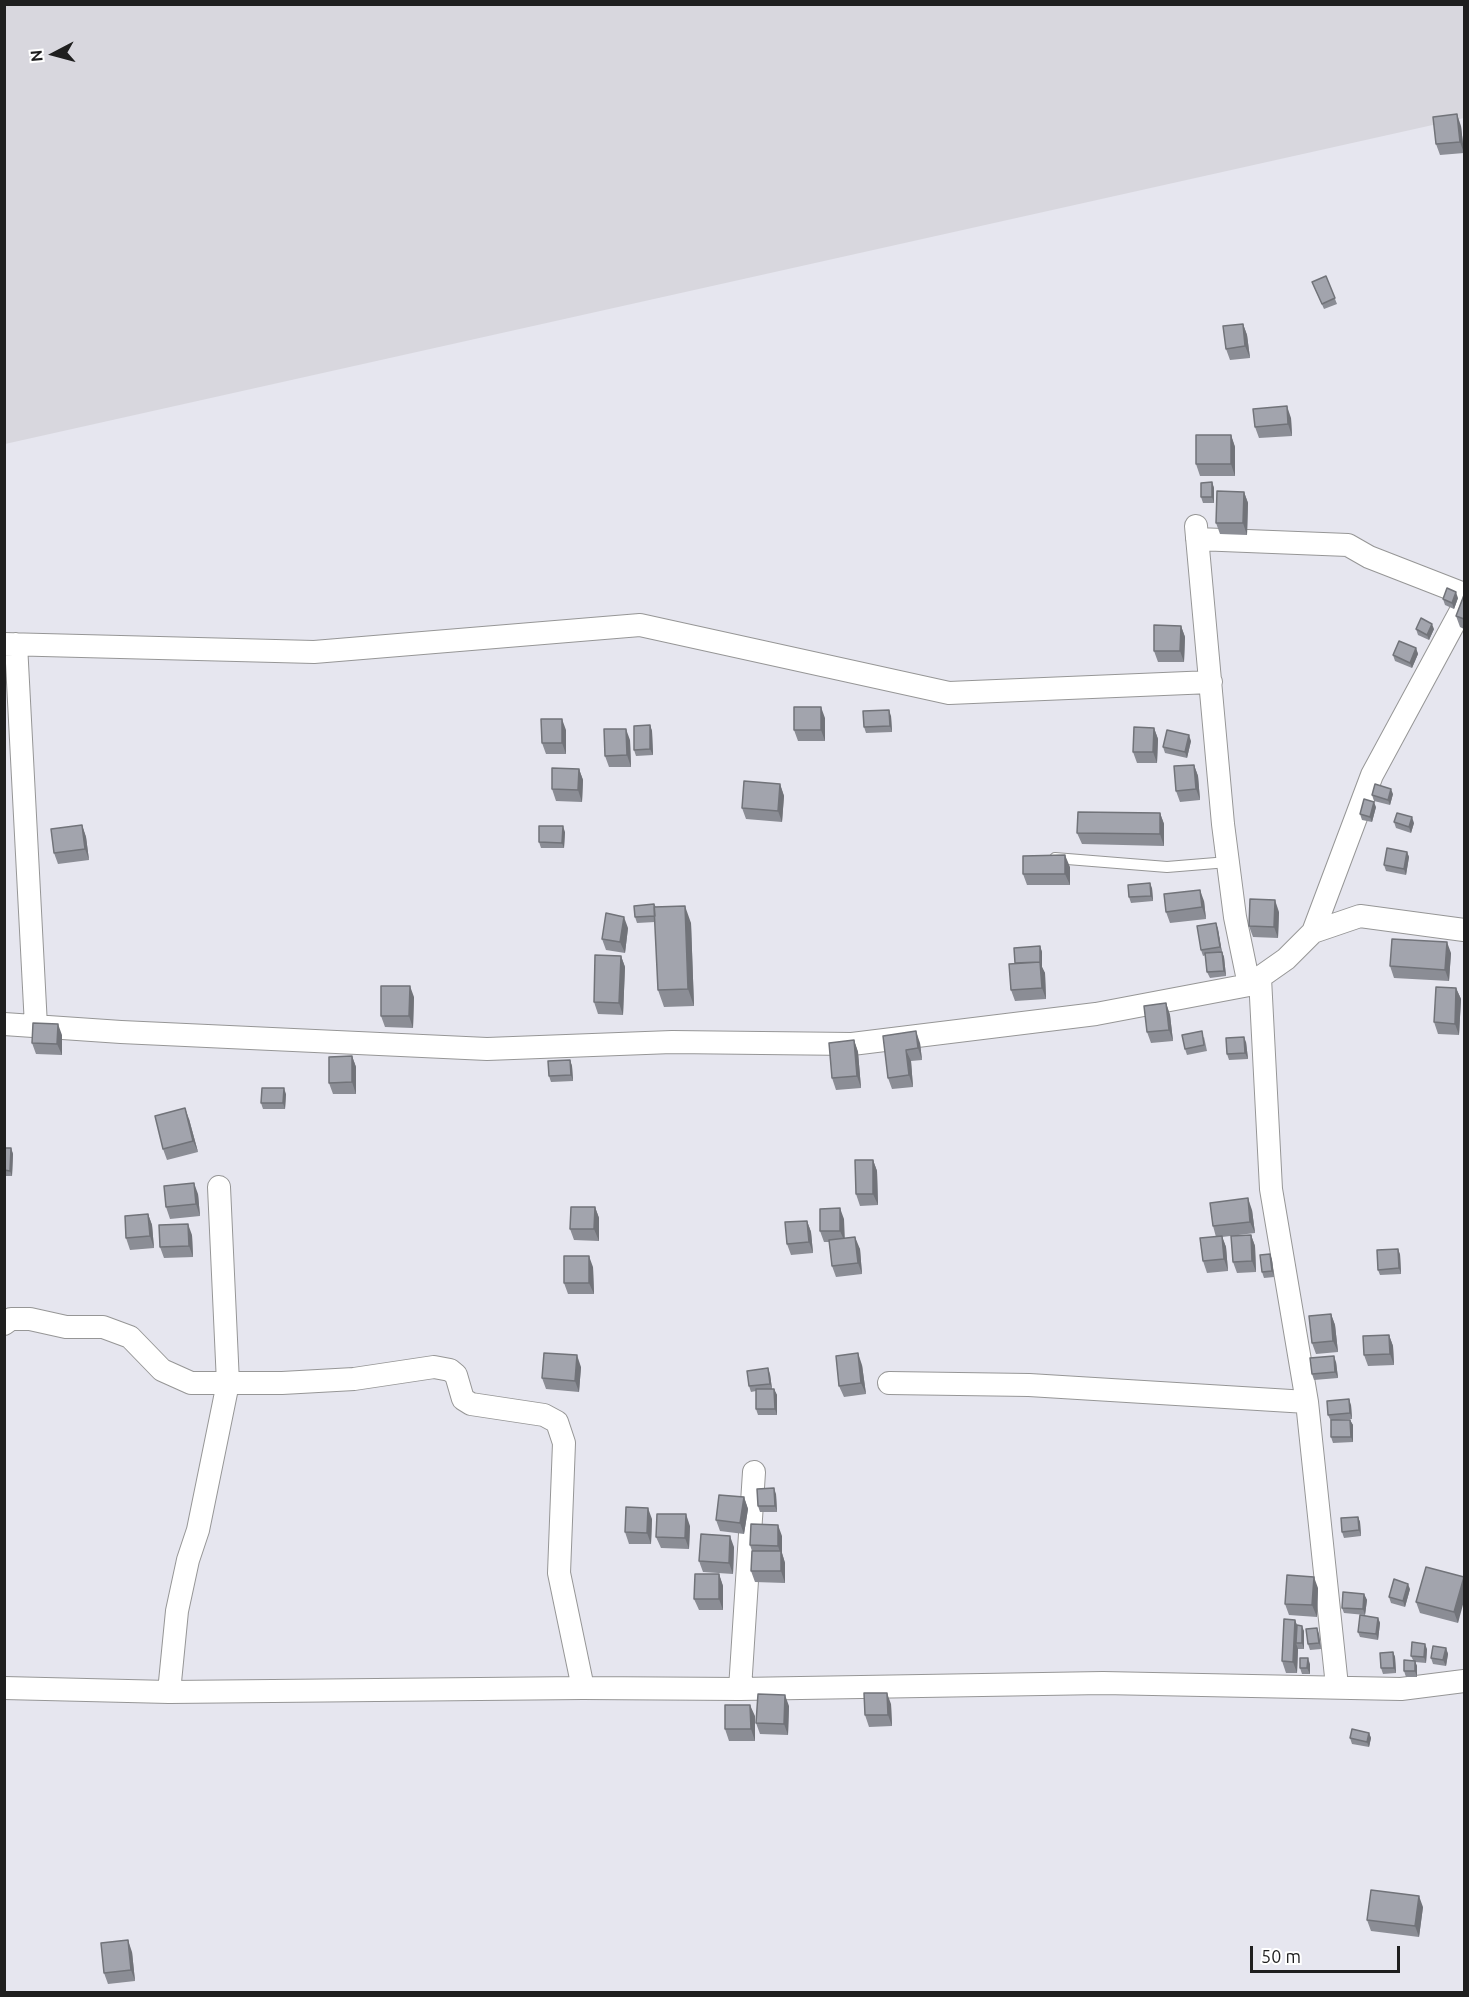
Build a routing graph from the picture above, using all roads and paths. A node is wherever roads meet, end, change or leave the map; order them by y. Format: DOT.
graph roads {
  1 [pos="1464,594"];
  2 [pos="1464,605"];
  3 [pos="10,644"];
  4 [pos="1211,682"];
  5 [pos="1048,858"];
  6 [pos="1228,862"];
  7 [pos="1464,930"];
  8 [pos="1313,932"];
  9 [pos="1255,981"];
  10 [pos="4,1024"];
  11 [pos="36,1026"];
  12 [pos="219,1187"];
  13 [pos="4,1324"];
  14 [pos="228,1383"];
  15 [pos="889,1383"];
  16 [pos="1306,1402"];
  17 [pos="754,1472"];
  18 [pos="1464,1681"];
  19 [pos="1337,1686"];
  20 [pos="4,1688"];
  21 [pos="583,1688"];
  22 [pos="740,1689"];
  23 [pos="169,1692"];
  1 -- 4 [label="street"];
  2 -- 8 [label="street"];
  3 -- 4 [label="street"];
  3 -- 11 [label="street"];
  4 -- 6 [label="street"];
  5 -- 6 [label="lane"];
  6 -- 9 [label="street"];
  7 -- 8 [label="street"];
  8 -- 9 [label="street"];
  9 -- 11 [label="street"];
  9 -- 16 [label="street"];
  10 -- 11 [label="street"];
  12 -- 14 [label="street"];
  13 -- 14 [label="street"];
  14 -- 21 [label="street"];
  14 -- 23 [label="street"];
  15 -- 16 [label="street"];
  16 -- 19 [label="street"];
  17 -- 22 [label="street"];
  18 -- 19 [label="street"];
  19 -- 22 [label="street"];
  20 -- 23 [label="street"];
  21 -- 22 [label="street"];
  21 -- 23 [label="street"];
}
